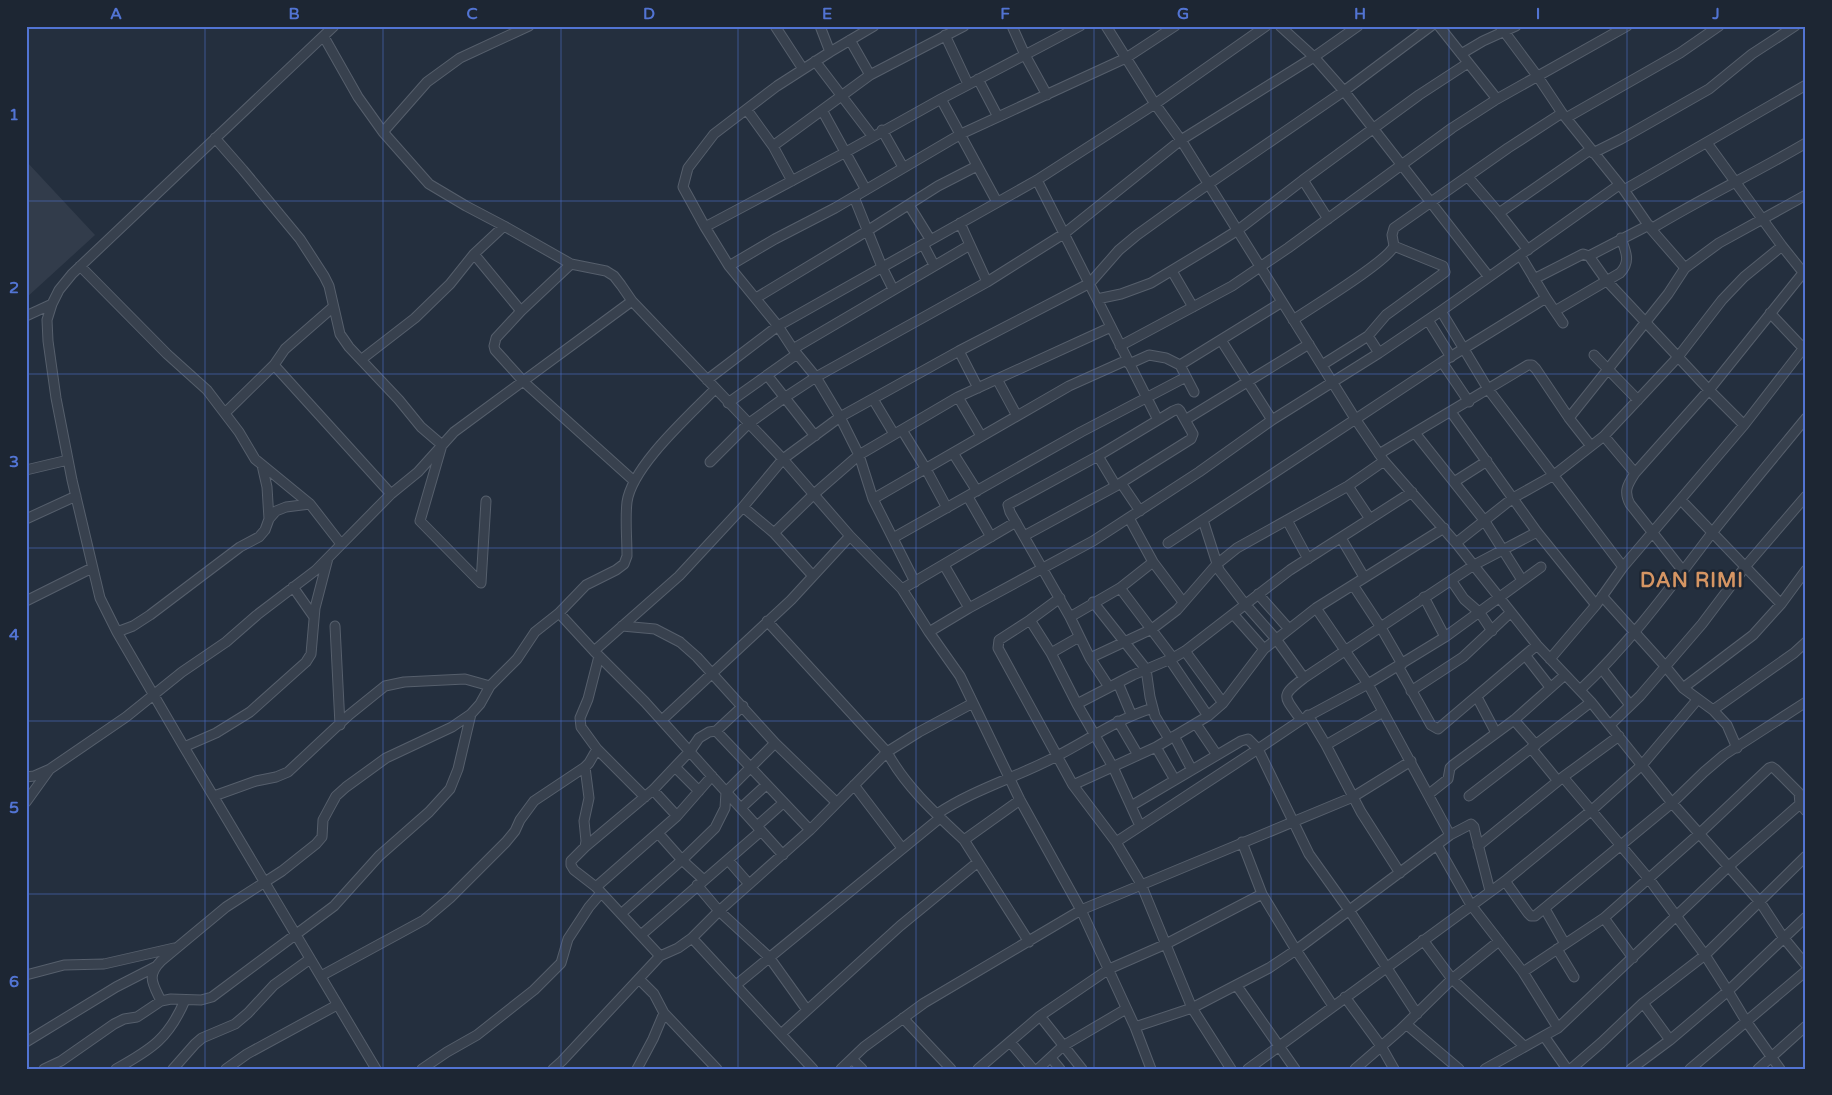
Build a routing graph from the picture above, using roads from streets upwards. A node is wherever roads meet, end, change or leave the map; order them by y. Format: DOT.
graph roads {
  1 [pos="334,26"];
  2 [pos="529,26"];
  3 [pos="775,26"];
  4 [pos="820,26"];
  5 [pos="874,26"];
  6 [pos="964,26"];
  7 [pos="1012,26"];
  8 [pos="1080,26"];
  9 [pos="1106,26"];
  10 [pos="1175,26"];
  11 [pos="1266,26"];
  12 [pos="1280,26"];
  13 [pos="1358,26"];
  14 [pos="1431,26"];
  15 [pos="1439,26"];
  16 [pos="1516,26"];
  17 [pos="1627,26"];
  18 [pos="1719,26"];
  19 [pos="1795,26"];
  20 [pos="1503,29"];
  21 [pos="945,35"];
  22 [pos="324,37"];
  23 [pos="850,40"];
  24 [pos="830,52"];
  25 [pos="1461,54"];
  26 [pos="1025,55"];
  27 [pos="1314,57"];
  28 [pos="1126,58"];
  29 [pos="815,61"];
  30 [pos="1468,63"];
  31 [pos="803,69"];
  32 [pos="870,75"];
  33 [pos="1538,77"];
  34 [pos="978,79"];
  35 [pos="968,84"];
  36 [pos="1806,85"];
  37 [pos="1344,91"];
  38 [pos="1047,95"];
  39 [pos="843,96"];
  40 [pos="941,98"];
  41 [pos="1497,99"];
  42 [pos="1155,104"];
  43 [pos="747,110"];
  44 [pos="822,110"];
  45 [pos="1564,115"];
  46 [pos="998,117"];
  47 [pos="1373,128"];
  48 [pos="882,130"];
  49 [pos="382,132"];
  50 [pos="961,134"];
  51 [pos="873,137"];
  52 [pos="215,138"];
  53 [pos="1181,140"];
  54 [pos="1707,143"];
  55 [pos="1806,143"];
  56 [pos="773,146"];
  57 [pos="1591,151"];
  58 [pos="846,152"];
  59 [pos="977,166"];
  60 [pos="1402,166"];
  61 [pos="903,167"];
  62 [pos="1468,177"];
  63 [pos="1038,180"];
  64 [pos="1303,180"];
  65 [pos="792,181"];
  66 [pos="1736,182"];
  67 [pos="1209,185"];
  68 [pos="1621,188"];
  69 [pos="866,190"];
  70 [pos="1806,195"];
  71 [pos="854,197"];
  72 [pos="997,202"];
  73 [pos="1430,203"];
  74 [pos="909,205"];
  75 [pos="1499,213"];
  76 [pos="1763,218"];
  77 [pos="1328,219"];
  78 [pos="960,223"];
  79 [pos="504,226"];
  80 [pos="1650,227"];
  81 [pos="705,228"];
  82 [pos="1238,230"];
  83 [pos="867,231"];
  84 [pos="1065,233"];
  85 [pos="1621,238"];
  86 [pos="926,242"];
  87 [pos="970,245"];
  88 [pos="1394,246"];
  89 [pos="1782,246"];
  90 [pos="1524,252"];
  91 [pos="474,254"];
  92 [pos="1589,256"];
  93 [pos="571,264"];
  94 [pos="934,265"];
  95 [pos="80,266"];
  96 [pos="729,266"];
  97 [pos="882,267"];
  98 [pos="1261,267"];
  99 [pos="1685,268"];
  100 [pos="1172,270"];
  101 [pos="1804,274"];
  102 [pos="1489,277"];
  103 [pos="1534,279"];
  104 [pos="1606,280"];
  105 [pos="987,282"];
  106 [pos="1090,283"];
  107 [pos="893,289"];
  108 [pos="756,298"];
  109 [pos="1546,298"];
  110 [pos="1097,299"];
  111 [pos="632,301"];
  112 [pos="1282,302"];
  113 [pos="52,304"];
  114 [pos="1193,307"];
  115 [pos="332,308"];
  116 [pos="521,311"];
  117 [pos="1442,311"];
  118 [pos="1554,311"];
  119 [pos="1770,313"];
  120 [pos="26,316"];
  121 [pos="1293,320"];
  122 [pos="1428,320"];
  123 [pos="1644,321"];
  124 [pos="1563,323"];
  125 [pos="778,326"];
  126 [pos="1111,327"];
  127 [pos="1368,336"];
  128 [pos="1221,340"];
  129 [pos="1309,344"];
  130 [pos="1120,346"];
  131 [pos="1464,348"];
  132 [pos="1805,348"];
  133 [pos="959,351"];
  134 [pos="795,352"];
  135 [pos="1379,353"];
  136 [pos="1594,355"];
  137 [pos="1451,357"];
  138 [pos="1678,357"];
  139 [pos="362,359"];
  140 [pos="1128,362"];
  141 [pos="1442,362"];
  142 [pos="274,364"];
  143 [pos="1180,365"];
  144 [pos="1322,365"];
  145 [pos="1607,369"];
  146 [pos="767,375"];
  147 [pos="816,377"];
  148 [pos="1186,377"];
  149 [pos="996,379"];
  150 [pos="707,380"];
  151 [pos="1247,381"];
  152 [pos="524,382"];
  153 [pos="1332,382"];
  154 [pos="978,388"];
  155 [pos="715,389"];
  156 [pos="1488,389"];
  157 [pos="1709,390"];
  158 [pos="1194,392"];
  159 [pos="784,398"];
  160 [pos="958,398"];
  161 [pos="1146,398"];
  162 [pos="874,399"];
  163 [pos="1638,400"];
  164 [pos="1468,402"];
  165 [pos="728,403"];
  166 [pos="1451,412"];
  167 [pos="225,413"];
  168 [pos="1017,416"];
  169 [pos="840,417"];
  170 [pos="1569,418"];
  171 [pos="1806,418"];
  172 [pos="1158,420"];
  173 [pos="1185,420"];
  174 [pos="1272,420"];
  175 [pos="1356,420"];
  176 [pos="748,424"];
  177 [pos="1744,425"];
  178 [pos="898,432"];
  179 [pos="1415,433"];
  180 [pos="815,436"];
  181 [pos="982,436"];
  182 [pos="1604,436"];
  183 [pos="442,445"];
  184 [pos="1591,446"];
  185 [pos="953,453"];
  186 [pos="859,455"];
  187 [pos="1098,456"];
  188 [pos="1382,458"];
  189 [pos="783,459"];
  190 [pos="68,460"];
  191 [pos="1487,461"];
  192 [pos="710,462"];
  193 [pos="262,465"];
  194 [pos="926,469"];
  195 [pos="26,470"];
  196 [pos="1636,473"];
  197 [pos="1554,475"];
  198 [pos="634,481"];
  199 [pos="1454,482"];
  200 [pos="1119,484"];
  201 [pos="1348,486"];
  202 [pos="977,491"];
  203 [pos="1412,492"];
  204 [pos="391,494"];
  205 [pos="813,494"];
  206 [pos="76,496"];
  207 [pos="1806,496"];
  208 [pos="968,497"];
  209 [pos="1513,498"];
  210 [pos="873,499"];
  211 [pos="1681,500"];
  212 [pos="486,501"];
  213 [pos="310,504"];
  214 [pos="743,507"];
  215 [pos="947,508"];
  216 [pos="1140,511"];
  217 [pos="1129,518"];
  218 [pos="26,519"];
  219 [pos="269,519"];
  220 [pos="1370,519"];
  221 [pos="1203,520"];
  222 [pos="1287,520"];
  223 [pos="1484,520"];
  224 [pos="1016,522"];
  225 [pos="1444,528"];
  226 [pos="1537,532"];
  227 [pos="1652,532"];
  228 [pos="1713,532"];
  229 [pos="774,533"];
  230 [pos="850,536"];
  231 [pos="1024,536"];
  232 [pos="991,537"];
  233 [pos="893,538"];
  234 [pos="1341,538"];
  235 [pos="1168,543"];
  236 [pos="1456,543"];
  237 [pos="341,544"];
  238 [pos="1503,549"];
  239 [pos="329,558"];
  240 [pos="1308,559"];
  241 [pos="1153,562"];
  242 [pos="944,564"];
  243 [pos="1217,564"];
  244 [pos="1474,564"];
  245 [pos="1541,567"];
  246 [pos="1623,567"];
  247 [pos="1745,567"];
  248 [pos="92,568"];
  249 [pos="1044,569"];
  250 [pos="1806,570"];
  251 [pos="1683,571"];
  252 [pos="813,576"];
  253 [pos="1364,577"];
  254 [pos="1451,580"];
  255 [pos="1522,580"];
  256 [pos="915,582"];
  257 [pos="1352,585"];
  258 [pos="293,587"];
  259 [pos="1120,588"];
  260 [pos="902,589"];
  261 [pos="1258,594"];
  262 [pos="1602,596"];
  263 [pos="1424,597"];
  264 [pos="1499,597"];
  265 [pos="1060,598"];
  266 [pos="26,601"];
  267 [pos="1093,602"];
  268 [pos="1184,602"];
  269 [pos="1245,604"];
  270 [pos="1781,604"];
  271 [pos="1596,605"];
  272 [pos="969,608"];
  273 [pos="1316,608"];
  274 [pos="559,613"];
  275 [pos="1480,613"];
  276 [pos="1510,613"];
  277 [pos="1233,614"];
  278 [pos="1070,616"];
  279 [pos="314,617"];
  280 [pos="1030,620"];
  281 [pos="767,621"];
  282 [pos="335,626"];
  283 [pos="622,626"];
  284 [pos="1380,626"];
  285 [pos="1152,629"];
  286 [pos="1289,629"];
  287 [pos="1492,631"];
  288 [pos="117,632"];
  289 [pos="929,632"];
  290 [pos="1636,632"];
  291 [pos="1079,637"];
  292 [pos="1445,637"];
  293 [pos="1276,639"];
  294 [pos="1806,642"];
  295 [pos="1125,643"];
  296 [pos="1536,645"];
  297 [pos="1264,649"];
  298 [pos="1344,650"];
  299 [pos="1185,651"];
  300 [pos="596,653"];
  301 [pos="1051,653"];
  302 [pos="1525,655"];
  303 [pos="1090,658"];
  304 [pos="1171,659"];
  305 [pos="1550,659"];
  306 [pos="1400,665"];
  307 [pos="1665,666"];
  308 [pos="1146,669"];
  309 [pos="1602,669"];
  310 [pos="711,674"];
  311 [pos="1565,675"];
  312 [pos="1304,678"];
  313 [pos="1118,683"];
  314 [pos="1368,684"];
  315 [pos="490,686"];
  316 [pos="1109,687"];
  317 [pos="1550,687"];
  318 [pos="1683,688"];
  319 [pos="1580,690"];
  320 [pos="1411,691"];
  321 [pos="154,695"];
  322 [pos="1477,697"];
  323 [pos="1697,700"];
  324 [pos="1591,702"];
  325 [pos="1806,702"];
  326 [pos="973,703"];
  327 [pos="1223,703"];
  328 [pos="1077,704"];
  329 [pos="1630,705"];
  330 [pos="743,706"];
  331 [pos="1153,708"];
  332 [pos="1713,710"];
  333 [pos="1384,712"];
  334 [pos="471,714"];
  335 [pos="1131,714"];
  336 [pos="1208,716"];
  337 [pos="1304,718"];
  338 [pos="662,720"];
  339 [pos="1514,720"];
  340 [pos="1118,721"];
  341 [pos="340,724"];
  342 [pos="1196,724"];
  343 [pos="1610,725"];
  344 [pos="716,731"];
  345 [pos="1496,733"];
  346 [pos="1094,734"];
  347 [pos="1619,736"];
  348 [pos="1171,738"];
  349 [pos="775,743"];
  350 [pos="1326,745"];
  351 [pos="184,747"];
  352 [pos="1156,747"];
  353 [pos="1533,747"];
  354 [pos="1737,748"];
  355 [pos="597,749"];
  356 [pos="1258,750"];
  357 [pos="690,751"];
  358 [pos="887,752"];
  359 [pos="1138,755"];
  360 [pos="1217,755"];
  361 [pos="1057,756"];
  362 [pos="1411,761"];
  363 [pos="1642,766"];
  364 [pos="585,767"];
  365 [pos="675,767"];
  366 [pos="750,767"];
  367 [pos="1113,767"];
  368 [pos="50,770"];
  369 [pos="1192,770"];
  370 [pos="712,776"];
  371 [pos="26,777"];
  372 [pos="1009,777"];
  373 [pos="1561,779"];
  374 [pos="1176,780"];
  375 [pos="1806,784"];
  376 [pos="766,785"];
  377 [pos="854,785"];
  378 [pos="1073,785"];
  379 [pos="653,790"];
  380 [pos="699,792"];
  381 [pos="726,792"];
  382 [pos="1799,793"];
  383 [pos="1429,794"];
  384 [pos="214,796"];
  385 [pos="1469,796"];
  386 [pos="645,797"];
  387 [pos="1353,797"];
  388 [pos="1020,800"];
  389 [pos="26,802"];
  390 [pos="784,802"];
  391 [pos="836,802"];
  392 [pos="1672,802"];
  393 [pos="1131,806"];
  394 [pos="1803,807"];
  395 [pos="741,808"];
  396 [pos="1592,810"];
  397 [pos="676,816"];
  398 [pos="938,816"];
  399 [pos="1292,822"];
  400 [pos="1140,826"];
  401 [pos="759,828"];
  402 [pos="810,830"];
  403 [pos="658,833"];
  404 [pos="1700,833"];
  405 [pos="1450,835"];
  406 [pos="964,840"];
  407 [pos="1116,842"];
  408 [pos="1242,842"];
  409 [pos="1437,844"];
  410 [pos="585,846"];
  411 [pos="1478,846"];
  412 [pos="1621,846"];
  413 [pos="902,848"];
  414 [pos="783,855"];
  415 [pos="1806,856"];
  416 [pos="682,860"];
  417 [pos="728,860"];
  418 [pos="978,862"];
  419 [pos="1729,866"];
  420 [pos="1400,873"];
  421 [pos="1649,879"];
  422 [pos="1504,881"];
  423 [pos="264,882"];
  424 [pos="700,883"];
  425 [pos="749,884"];
  426 [pos="1141,884"];
  427 [pos="599,890"];
  428 [pos="1490,891"];
  429 [pos="1262,894"];
  430 [pos="1760,902"];
  431 [pos="1470,905"];
  432 [pos="1544,909"];
  433 [pos="1081,910"];
  434 [pos="1350,910"];
  435 [pos="719,911"];
  436 [pos="622,913"];
  437 [pos="1676,916"];
  438 [pos="1806,917"];
  439 [pos="1604,918"];
  440 [pos="296,935"];
  441 [pos="642,936"];
  442 [pos="1783,937"];
  443 [pos="692,938"];
  444 [pos="1423,940"];
  445 [pos="1498,941"];
  446 [pos="1028,942"];
  447 [pos="1166,944"];
  448 [pos="1565,944"];
  449 [pos="177,948"];
  450 [pos="1557,949"];
  451 [pos="1296,950"];
  452 [pos="660,956"];
  453 [pos="1704,956"];
  454 [pos="769,958"];
  455 [pos="1633,958"];
  456 [pos="310,959"];
  457 [pos="1806,965"];
  458 [pos="156,966"];
  459 [pos="1386,967"];
  460 [pos="1109,969"];
  461 [pos="1806,971"];
  462 [pos="1523,972"];
  463 [pos="26,975"];
  464 [pos="321,976"];
  465 [pos="1574,977"];
  466 [pos="639,979"];
  467 [pos="1452,979"];
  468 [pos="736,985"];
  469 [pos="1237,986"];
  470 [pos="1728,990"];
  471 [pos="1345,997"];
  472 [pos="185,1000"];
  473 [pos="161,1001"];
  474 [pos="1643,1003"];
  475 [pos="337,1004"];
  476 [pos="1333,1006"];
  477 [pos="1192,1008"];
  478 [pos="1126,1009"];
  479 [pos="807,1010"];
  480 [pos="664,1013"];
  481 [pos="1417,1014"];
  482 [pos="1040,1016"];
  483 [pos="903,1018"];
  484 [pos="1746,1021"];
  485 [pos="1406,1024"];
  486 [pos="1806,1026"];
  487 [pos="1135,1027"];
  488 [pos="1558,1028"];
  489 [pos="781,1034"];
  490 [pos="1544,1036"];
  491 [pos="1670,1040"];
  492 [pos="26,1042"];
  493 [pos="1010,1042"];
  494 [pos="1063,1046"];
  495 [pos="1279,1046"];
  496 [pos="1381,1046"];
  497 [pos="1524,1046"];
  498 [pos="1772,1056"];
  499 [pos="1051,1058"];
  500 [pos="852,1059"];
  501 [pos="1151,1068"];
  502 [pos="1566,1068"];
  503 [pos="44,1069"];
  504 [pos="116,1069"];
  505 [pos="173,1069"];
  506 [pos="226,1069"];
  507 [pos="376,1069"];
  508 [pos="422,1069"];
  509 [pos="553,1069"];
  510 [pos="637,1069"];
  511 [pos="717,1069"];
  512 [pos="813,1069"];
  513 [pos="841,1069"];
  514 [pos="862,1069"];
  515 [pos="951,1069"];
  516 [pos="978,1069"];
  517 [pos="1033,1069"];
  518 [pos="1038,1069"];
  519 [pos="1060,1069"];
  520 [pos="1082,1069"];
  521 [pos="1231,1069"];
  522 [pos="1248,1069"];
  523 [pos="1295,1069"];
  524 [pos="1355,1069"];
  525 [pos="1394,1069"];
  526 [pos="1459,1069"];
  527 [pos="1485,1069"];
  528 [pos="1631,1069"];
  529 [pos="1690,1069"];
  530 [pos="1758,1069"];
  531 [pos="1780,1069"];
  1 -- 22 [label="street"];
  2 -- 49 [label="street"];
  3 -- 31 [label="street"];
  4 -- 24 [label="street"];
  5 -- 23 [label="street"];
  6 -- 21 [label="street"];
  7 -- 26 [label="street"];
  8 -- 26 [label="street"];
  9 -- 28 [label="street"];
  10 -- 28 [label="street"];
  11 -- 42 [label="street"];
  12 -- 27 [label="street"];
  13 -- 27 [label="street"];
  14 -- 37 [label="street"];
  15 -- 25 [label="street"];
  16 -- 20 [label="street"];
  17 -- 33 [label="street"];
  18 -- 45 [label="street"];
  19 -- 57 [label="street"];
  20 -- 25 [label="street"];
  20 -- 33 [label="street"];
  21 -- 32 [label="street"];
  21 -- 35 [label="street"];
  22 -- 49 [label="street"];
  22 -- 52 [label="street"];
  23 -- 24 [label="street"];
  23 -- 32 [label="street"];
  24 -- 29 [label="street"];
  25 -- 30 [label="street"];
  26 -- 34 [label="street"];
  26 -- 38 [label="street"];
  27 -- 37 [label="street"];
  27 -- 53 [label="street"];
  28 -- 38 [label="street"];
  28 -- 42 [label="street"];
  29 -- 31 [label="street"];
  29 -- 39 [label="street"];
  30 -- 41 [label="street"];
  30 -- 47 [label="street"];
  31 -- 43 [label="street"];
  32 -- 39 [label="street"];
  33 -- 41 [label="street"];
  33 -- 45 [label="street"];
  34 -- 35 [label="street"];
  34 -- 46 [label="street"];
  35 -- 40 [label="street"];
  36 -- 54 [label="street"];
  37 -- 47 [label="street"];
  37 -- 67 [label="street"];
  38 -- 46 [label="street"];
  39 -- 44 [label="street"];
  39 -- 51 [label="street"];
  40 -- 48 [label="street"];
  40 -- 50 [label="street"];
  41 -- 60 [label="street"];
  42 -- 53 [label="street"];
  42 -- 63 [label="street"];
  43 -- 56 [label="street"];
  43 -- 81 [label="street"];
  44 -- 56 [label="street"];
  44 -- 58 [label="street"];
  45 -- 57 [label="street"];
  45 -- 62 [label="street"];
  46 -- 50 [label="street"];
  47 -- 60 [label="street"];
  47 -- 64 [label="street"];
  48 -- 51 [label="street"];
  48 -- 61 [label="street"];
  49 -- 79 [label="street"];
  50 -- 59 [label="street"];
  50 -- 61 [label="street"];
  51 -- 58 [label="street"];
  52 -- 95 [label="street"];
  52 -- 115 [label="street"];
  53 -- 67 [label="street"];
  53 -- 84 [label="street"];
  54 -- 66 [label="street"];
  54 -- 68 [label="street"];
  55 -- 66 [label="street"];
  56 -- 65 [label="street"];
  57 -- 68 [label="street"];
  57 -- 75 [label="street"];
  58 -- 65 [label="street"];
  58 -- 69 [label="street"];
  59 -- 72 [label="street"];
  59 -- 74 [label="street"];
  60 -- 73 [label="street"];
  60 -- 77 [label="street"];
  61 -- 69 [label="street"];
  62 -- 73 [label="street"];
  62 -- 75 [label="street"];
  63 -- 72 [label="street"];
  63 -- 84 [label="street"];
  64 -- 77 [label="street"];
  64 -- 82 [label="street"];
  65 -- 81 [label="street"];
  66 -- 76 [label="street"];
  66 -- 80 [label="street"];
  67 -- 82 [label="street"];
  67 -- 106 [label="street"];
  68 -- 80 [label="street"];
  68 -- 90 [label="street"];
  69 -- 71 [label="street"];
  70 -- 76 [label="street"];
  71 -- 83 [label="street"];
  71 -- 96 [label="street"];
  72 -- 78 [label="street"];
  73 -- 88 [label="street"];
  73 -- 102 [label="street"];
  74 -- 83 [label="street"];
  74 -- 86 [label="street"];
  75 -- 90 [label="street"];
  76 -- 89 [label="street"];
  76 -- 99 [label="street"];
  77 -- 98 [label="street"];
  78 -- 86 [label="street"];
  78 -- 87 [label="street"];
  79 -- 91 [label="street"];
  79 -- 93 [label="street"];
  80 -- 85 [label="street"];
  80 -- 99 [label="street"];
  81 -- 96 [label="street"];
  82 -- 98 [label="street"];
  82 -- 100 [label="street"];
  83 -- 97 [label="street"];
  83 -- 108 [label="street"];
  84 -- 105 [label="street"];
  84 -- 106 [label="street"];
  85 -- 92 [label="street"];
  85 -- 104 [label="street"];
  86 -- 94 [label="street"];
  86 -- 97 [label="street"];
  87 -- 94 [label="street"];
  87 -- 105 [label="street"];
  88 -- 121 [label="street"];
  88 -- 127 [label="street"];
  89 -- 101 [label="street"];
  89 -- 138 [label="street"];
  90 -- 102 [label="street"];
  90 -- 103 [label="street"];
  91 -- 116 [label="street"];
  91 -- 139 [label="street"];
  92 -- 103 [label="street"];
  92 -- 104 [label="street"];
  93 -- 111 [label="street"];
  93 -- 116 [label="street"];
  94 -- 107 [label="street"];
  95 -- 113 [label="street"];
  95 -- 167 [label="street"];
  96 -- 108 [label="street"];
  97 -- 107 [label="street"];
  97 -- 125 [label="street"];
  98 -- 112 [label="street"];
  98 -- 114 [label="street"];
  99 -- 123 [label="street"];
  100 -- 110 [label="street"];
  100 -- 114 [label="street"];
  101 -- 119 [label="street"];
  102 -- 117 [label="street"];
  103 -- 109 [label="street"];
  104 -- 118 [label="street"];
  104 -- 123 [label="street"];
  105 -- 147 [label="street"];
  106 -- 110 [label="street"];
  106 -- 133 [label="street"];
  107 -- 134 [label="street"];
  108 -- 125 [label="street"];
  109 -- 118 [label="street"];
  109 -- 131 [label="street"];
  110 -- 126 [label="street"];
  111 -- 150 [label="street"];
  111 -- 152 [label="street"];
  112 -- 121 [label="street"];
  112 -- 128 [label="street"];
  113 -- 120 [label="street"];
  113 -- 190 [label="street"];
  114 -- 130 [label="street"];
  115 -- 139 [label="street"];
  115 -- 142 [label="street"];
  116 -- 152 [label="street"];
  117 -- 122 [label="street"];
  117 -- 131 [label="street"];
  118 -- 124 [label="street"];
  119 -- 132 [label="street"];
  119 -- 157 [label="street"];
  121 -- 129 [label="street"];
  122 -- 135 [label="street"];
  122 -- 137 [label="street"];
  123 -- 138 [label="street"];
  123 -- 145 [label="street"];
  125 -- 134 [label="street"];
  125 -- 150 [label="street"];
  126 -- 130 [label="street"];
  126 -- 149 [label="street"];
  127 -- 135 [label="street"];
  127 -- 144 [label="street"];
  128 -- 143 [label="street"];
  128 -- 151 [label="street"];
  129 -- 144 [label="street"];
  129 -- 151 [label="street"];
  130 -- 140 [label="street"];
  131 -- 137 [label="street"];
  131 -- 156 [label="street"];
  132 -- 177 [label="street"];
  133 -- 154 [label="street"];
  133 -- 162 [label="street"];
  134 -- 146 [label="street"];
  134 -- 147 [label="street"];
  135 -- 153 [label="street"];
  136 -- 145 [label="street"];
  137 -- 141 [label="street"];
  138 -- 157 [label="street"];
  138 -- 163 [label="street"];
  139 -- 183 [label="street"];
  140 -- 143 [label="street"];
  140 -- 161 [label="street"];
  140 -- 168 [label="street"];
  141 -- 164 [label="street"];
  141 -- 175 [label="street"];
  142 -- 167 [label="street"];
  142 -- 204 [label="street"];
  143 -- 148 [label="street"];
  144 -- 153 [label="street"];
  145 -- 163 [label="street"];
  145 -- 170 [label="street"];
  146 -- 159 [label="street"];
  146 -- 165 [label="street"];
  147 -- 159 [label="street"];
  147 -- 169 [label="street"];
  148 -- 158 [label="street"];
  148 -- 161 [label="street"];
  149 -- 154 [label="street"];
  149 -- 168 [label="street"];
  150 -- 155 [label="street"];
  151 -- 173 [label="street"];
  151 -- 174 [label="street"];
  152 -- 183 [label="street"];
  152 -- 198 [label="street"];
  153 -- 174 [label="street"];
  153 -- 175 [label="street"];
  154 -- 160 [label="street"];
  155 -- 165 [label="street"];
  155 -- 198 [label="street"];
  156 -- 164 [label="street"];
  156 -- 170 [label="street"];
  156 -- 197 [label="street"];
  157 -- 177 [label="street"];
  157 -- 196 [label="street"];
  159 -- 176 [label="street"];
  159 -- 180 [label="street"];
  160 -- 178 [label="street"];
  160 -- 181 [label="street"];
  161 -- 172 [label="street"];
  161 -- 202 [label="street"];
  162 -- 169 [label="street"];
  162 -- 178 [label="street"];
  163 -- 182 [label="street"];
  164 -- 166 [label="street"];
  165 -- 176 [label="street"];
  166 -- 179 [label="street"];
  166 -- 191 [label="street"];
  167 -- 193 [label="street"];
  168 -- 181 [label="street"];
  169 -- 180 [label="street"];
  169 -- 186 [label="street"];
  170 -- 184 [label="street"];
  171 -- 228 [label="street"];
  172 -- 173 [label="street"];
  172 -- 187 [label="street"];
  173 -- 200 [label="street"];
  174 -- 216 [label="street"];
  175 -- 188 [label="street"];
  175 -- 221 [label="street"];
  176 -- 189 [label="street"];
  176 -- 192 [label="street"];
  177 -- 211 [label="street"];
  178 -- 186 [label="street"];
  178 -- 194 [label="street"];
  179 -- 188 [label="street"];
  179 -- 199 [label="street"];
  180 -- 189 [label="street"];
  181 -- 185 [label="street"];
  182 -- 184 [label="street"];
  182 -- 196 [label="street"];
  183 -- 204 [label="street"];
  183 -- 212 [label="street"];
  184 -- 197 [label="street"];
  185 -- 194 [label="street"];
  185 -- 202 [label="street"];
  186 -- 205 [label="street"];
  186 -- 210 [label="street"];
  187 -- 200 [label="street"];
  187 -- 224 [label="street"];
  188 -- 201 [label="street"];
  188 -- 203 [label="street"];
  189 -- 205 [label="street"];
  189 -- 214 [label="street"];
  190 -- 195 [label="street"];
  190 -- 206 [label="street"];
  191 -- 199 [label="street"];
  191 -- 209 [label="street"];
  193 -- 213 [label="street"];
  193 -- 219 [label="street"];
  194 -- 210 [label="street"];
  194 -- 215 [label="street"];
  196 -- 227 [label="street"];
  197 -- 209 [label="street"];
  197 -- 246 [label="street"];
  198 -- 274 [label="street"];
  199 -- 223 [label="street"];
  200 -- 216 [label="street"];
  200 -- 231 [label="street"];
  201 -- 220 [label="street"];
  201 -- 222 [label="street"];
  202 -- 208 [label="street"];
  203 -- 220 [label="street"];
  203 -- 225 [label="street"];
  204 -- 237 [label="street"];
  205 -- 229 [label="street"];
  205 -- 230 [label="street"];
  206 -- 218 [label="street"];
  206 -- 248 [label="street"];
  207 -- 247 [label="street"];
  208 -- 215 [label="street"];
  208 -- 232 [label="street"];
  209 -- 223 [label="street"];
  209 -- 226 [label="street"];
  210 -- 233 [label="street"];
  211 -- 227 [label="street"];
  211 -- 228 [label="street"];
  213 -- 219 [label="street"];
  213 -- 237 [label="street"];
  214 -- 229 [label="street"];
  214 -- 283 [label="street"];
  215 -- 233 [label="street"];
  216 -- 217 [label="street"];
  217 -- 241 [label="street"];
  217 -- 249 [label="street"];
  219 -- 288 [label="street"];
  220 -- 234 [label="street"];
  221 -- 235 [label="street"];
  221 -- 243 [label="street"];
  222 -- 240 [label="street"];
  222 -- 243 [label="street"];
  223 -- 236 [label="street"];
  223 -- 238 [label="street"];
  224 -- 231 [label="street"];
  224 -- 232 [label="street"];
  225 -- 236 [label="street"];
  225 -- 253 [label="street"];
  226 -- 238 [label="street"];
  226 -- 271 [label="street"];
  227 -- 246 [label="street"];
  227 -- 251 [label="street"];
  228 -- 247 [label="street"];
  228 -- 251 [label="street"];
  229 -- 252 [label="street"];
  230 -- 252 [label="street"];
  230 -- 260 [label="street"];
  231 -- 249 [label="street"];
  232 -- 242 [label="street"];
  233 -- 256 [label="street"];
  234 -- 240 [label="street"];
  234 -- 253 [label="street"];
  236 -- 244 [label="street"];
  237 -- 239 [label="street"];
  238 -- 244 [label="street"];
  238 -- 255 [label="street"];
  239 -- 258 [label="street"];
  239 -- 279 [label="street"];
  240 -- 261 [label="street"];
  241 -- 259 [label="street"];
  241 -- 268 [label="street"];
  242 -- 256 [label="street"];
  242 -- 272 [label="street"];
  243 -- 268 [label="street"];
  243 -- 269 [label="street"];
  244 -- 254 [label="street"];
  244 -- 264 [label="street"];
  245 -- 255 [label="street"];
  246 -- 262 [label="street"];
  247 -- 270 [label="street"];
  247 -- 307 [label="street"];
  248 -- 266 [label="street"];
  248 -- 288 [label="street"];
  249 -- 265 [label="street"];
  249 -- 272 [label="street"];
  250 -- 270 [label="street"];
  251 -- 290 [label="street"];
  252 -- 281 [label="street"];
  253 -- 257 [label="street"];
  254 -- 263 [label="street"];
  254 -- 275 [label="street"];
  255 -- 264 [label="street"];
  256 -- 260 [label="street"];
  257 -- 273 [label="street"];
  257 -- 284 [label="street"];
  258 -- 279 [label="street"];
  258 -- 321 [label="street"];
  259 -- 267 [label="street"];
  259 -- 285 [label="street"];
  260 -- 289 [label="street"];
  261 -- 269 [label="street"];
  261 -- 286 [label="street"];
  262 -- 271 [label="street"];
  262 -- 290 [label="street"];
  263 -- 284 [label="street"];
  263 -- 292 [label="street"];
  264 -- 275 [label="street"];
  264 -- 276 [label="street"];
  265 -- 278 [label="street"];
  265 -- 280 [label="street"];
  267 -- 278 [label="street"];
  267 -- 295 [label="street"];
  268 -- 285 [label="street"];
  269 -- 277 [label="street"];
  269 -- 293 [label="street"];
  270 -- 318 [label="street"];
  271 -- 305 [label="street"];
  272 -- 289 [label="street"];
  273 -- 286 [label="street"];
  273 -- 298 [label="street"];
  274 -- 300 [label="street"];
  274 -- 315 [label="street"];
  275 -- 287 [label="street"];
  275 -- 292 [label="street"];
  276 -- 287 [label="street"];
  276 -- 296 [label="street"];
  277 -- 297 [label="street"];
  277 -- 299 [label="street"];
  278 -- 291 [label="street"];
  279 -- 351 [label="street"];
  280 -- 301 [label="street"];
  280 -- 361 [label="street"];
  281 -- 310 [label="street"];
  281 -- 358 [label="street"];
  282 -- 341 [label="street"];
  283 -- 300 [label="street"];
  283 -- 310 [label="street"];
  284 -- 298 [label="street"];
  284 -- 306 [label="street"];
  285 -- 295 [label="street"];
  285 -- 304 [label="street"];
  286 -- 293 [label="street"];
  287 -- 320 [label="street"];
  288 -- 321 [label="street"];
  289 -- 326 [label="street"];
  290 -- 307 [label="street"];
  290 -- 309 [label="street"];
  291 -- 301 [label="street"];
  291 -- 303 [label="street"];
  292 -- 306 [label="street"];
  293 -- 297 [label="street"];
  293 -- 312 [label="street"];
  294 -- 332 [label="street"];
  295 -- 303 [label="street"];
  295 -- 308 [label="street"];
  296 -- 302 [label="street"];
  296 -- 305 [label="street"];
  297 -- 327 [label="street"];
  298 -- 312 [label="street"];
  298 -- 314 [label="street"];
  299 -- 304 [label="street"];
  299 -- 327 [label="street"];
  300 -- 338 [label="street"];
  300 -- 355 [label="street"];
  301 -- 328 [label="street"];
  302 -- 317 [label="street"];
  302 -- 322 [label="street"];
  303 -- 316 [label="street"];
  304 -- 308 [label="street"];
  304 -- 336 [label="street"];
  305 -- 311 [label="street"];
  306 -- 314 [label="street"];
  306 -- 320 [label="street"];
  307 -- 318 [label="street"];
  307 -- 329 [label="street"];
  308 -- 313 [label="street"];
  308 -- 331 [label="street"];
  309 -- 319 [label="street"];
  309 -- 329 [label="street"];
  310 -- 330 [label="street"];
  310 -- 338 [label="street"];
  311 -- 317 [label="street"];
  311 -- 319 [label="street"];
  312 -- 337 [label="street"];
  313 -- 316 [label="street"];
  313 -- 335 [label="street"];
  314 -- 333 [label="street"];
  314 -- 337 [label="street"];
  315 -- 334 [label="street"];
  315 -- 341 [label="street"];
  316 -- 328 [label="street"];
  317 -- 339 [label="street"];
  318 -- 323 [label="street"];
  319 -- 324 [label="street"];
  320 -- 322 [label="street"];
  321 -- 351 [label="street"];
  321 -- 368 [label="street"];
  322 -- 345 [label="street"];
  323 -- 332 [label="street"];
  323 -- 363 [label="street"];
  324 -- 343 [label="street"];
  324 -- 353 [label="street"];
  325 -- 354 [label="street"];
  326 -- 358 [label="street"];
  326 -- 372 [label="street"];
  327 -- 336 [label="street"];
  328 -- 346 [label="street"];
  329 -- 343 [label="street"];
  330 -- 344 [label="street"];
  330 -- 349 [label="street"];
  331 -- 335 [label="street"];
  331 -- 348 [label="street"];
  332 -- 354 [label="street"];
  333 -- 350 [label="street"];
  333 -- 362 [label="street"];
  334 -- 423 [label="street"];
  334 -- 440 [label="street"];
  335 -- 340 [label="street"];
  336 -- 342 [label="street"];
  337 -- 350 [label="street"];
  337 -- 356 [label="street"];
  338 -- 357 [label="street"];
  339 -- 345 [label="street"];
  339 -- 353 [label="street"];
  340 -- 346 [label="street"];
  340 -- 359 [label="street"];
  341 -- 384 [label="street"];
  342 -- 348 [label="street"];
  342 -- 360 [label="street"];
  343 -- 347 [label="street"];
  344 -- 357 [label="street"];
  344 -- 366 [label="street"];
  345 -- 383 [label="street"];
  346 -- 361 [label="street"];
  346 -- 367 [label="street"];
  347 -- 363 [label="street"];
  347 -- 373 [label="street"];
  348 -- 352 [label="street"];
  348 -- 369 [label="street"];
  349 -- 366 [label="street"];
  349 -- 391 [label="street"];
  350 -- 387 [label="street"];
  351 -- 384 [label="street"];
  352 -- 359 [label="street"];
  352 -- 374 [label="street"];
  353 -- 373 [label="street"];
  353 -- 385 [label="street"];
  354 -- 392 [label="street"];
  355 -- 364 [label="street"];
  355 -- 386 [label="street"];
  356 -- 360 [label="street"];
  356 -- 399 [label="street"];
  356 -- 400 [label="street"];
  357 -- 365 [label="street"];
  357 -- 370 [label="street"];
  358 -- 377 [label="street"];
  358 -- 398 [label="street"];
  359 -- 367 [label="street"];
  360 -- 369 [label="street"];
  361 -- 372 [label="street"];
  361 -- 378 [label="street"];
  362 -- 383 [label="street"];
  362 -- 387 [label="street"];
  363 -- 392 [label="street"];
  363 -- 396 [label="street"];
  364 -- 410 [label="street"];
  364 -- 464 [label="street"];
  365 -- 379 [label="street"];
  365 -- 380 [label="street"];
  366 -- 376 [label="street"];
  366 -- 381 [label="street"];
  367 -- 378 [label="street"];
  367 -- 393 [label="street"];
  368 -- 371 [label="street"];
  368 -- 389 [label="street"];
  369 -- 374 [label="street"];
  370 -- 380 [label="street"];
  370 -- 381 [label="street"];
  372 -- 388 [label="street"];
  372 -- 398 [label="street"];
  373 -- 396 [label="street"];
  373 -- 411 [label="street"];
  374 -- 393 [label="street"];
  375 -- 382 [label="street"];
  376 -- 390 [label="street"];
  376 -- 395 [label="street"];
  377 -- 391 [label="street"];
  377 -- 413 [label="street"];
  378 -- 407 [label="street"];
  379 -- 386 [label="street"];
  379 -- 397 [label="street"];
  380 -- 397 [label="street"];
  381 -- 395 [label="street"];
  381 -- 416 [label="street"];
  382 -- 394 [label="street"];
  382 -- 404 [label="street"];
  383 -- 405 [label="street"];
  384 -- 423 [label="street"];
  386 -- 410 [label="street"];
  387 -- 399 [label="street"];
  387 -- 420 [label="street"];
  388 -- 406 [label="street"];
  388 -- 433 [label="street"];
  390 -- 401 [label="street"];
  390 -- 402 [label="street"];
  391 -- 402 [label="street"];
  392 -- 404 [label="street"];
  392 -- 412 [label="street"];
  393 -- 400 [label="street"];
  394 -- 419 [label="street"];
  395 -- 401 [label="street"];
  396 -- 412 [label="street"];
  396 -- 422 [label="street"];
  397 -- 403 [label="street"];
  398 -- 406 [label="street"];
  398 -- 413 [label="street"];
  399 -- 408 [label="street"];
  399 -- 434 [label="street"];
  400 -- 407 [label="street"];
  401 -- 414 [label="street"];
  401 -- 417 [label="street"];
  402 -- 414 [label="street"];
  403 -- 416 [label="street"];
  403 -- 427 [label="street"];
  404 -- 419 [label="street"];
  404 -- 421 [label="street"];
  405 -- 409 [label="street"];
  405 -- 411 [label="street"];
  406 -- 418 [label="street"];
  407 -- 426 [label="street"];
  408 -- 426 [label="street"];
  408 -- 429 [label="street"];
  409 -- 420 [label="street"];
  409 -- 431 [label="street"];
  410 -- 427 [label="street"];
  411 -- 428 [label="street"];
  412 -- 421 [label="street"];
  412 -- 432 [label="street"];
  413 -- 454 [label="street"];
  414 -- 425 [label="street"];
  415 -- 430 [label="street"];
  416 -- 424 [label="street"];
  416 -- 436 [label="street"];
  417 -- 424 [label="street"];
  417 -- 425 [label="street"];
  418 -- 446 [label="street"];
  418 -- 479 [label="street"];
  419 -- 430 [label="street"];
  419 -- 437 [label="street"];
  420 -- 434 [label="street"];
  421 -- 437 [label="street"];
  421 -- 439 [label="street"];
  422 -- 428 [label="street"];
  422 -- 432 [label="street"];
  423 -- 440 [label="street"];
  423 -- 449 [label="street"];
  424 -- 435 [label="street"];
  424 -- 441 [label="street"];
  425 -- 435 [label="street"];
  426 -- 433 [label="street"];
  426 -- 447 [label="street"];
  427 -- 436 [label="street"];
  427 -- 508 [label="street"];
  428 -- 431 [label="street"];
  429 -- 447 [label="street"];
  429 -- 451 [label="street"];
  430 -- 442 [label="street"];
  430 -- 453 [label="street"];
  431 -- 444 [label="street"];
  431 -- 445 [label="street"];
  432 -- 448 [label="street"];
  433 -- 446 [label="street"];
  433 -- 460 [label="street"];
  434 -- 451 [label="street"];
  434 -- 459 [label="street"];
  435 -- 443 [label="street"];
  435 -- 454 [label="street"];
  436 -- 441 [label="street"];
  437 -- 453 [label="street"];
  437 -- 455 [label="street"];
  438 -- 442 [label="street"];
  439 -- 448 [label="street"];
  439 -- 455 [label="street"];
  440 -- 456 [label="street"];
  440 -- 472 [label="street"];
  441 -- 452 [label="street"];
  442 -- 457 [label="street"];
  442 -- 470 [label="street"];
  443 -- 452 [label="street"];
  443 -- 468 [label="street"];
  444 -- 459 [label="street"];
  444 -- 467 [label="street"];
  445 -- 462 [label="street"];
  445 -- 467 [label="street"];
  446 -- 483 [label="street"];
  447 -- 460 [label="street"];
  447 -- 477 [label="street"];
  448 -- 450 [label="street"];
  449 -- 458 [label="street"];
  449 -- 463 [label="street"];
  450 -- 462 [label="street"];
  450 -- 465 [label="street"];
  451 -- 469 [label="street"];
  451 -- 476 [label="street"];
  452 -- 466 [label="street"];
  453 -- 470 [label="street"];
  453 -- 474 [label="street"];
  454 -- 468 [label="street"];
  454 -- 479 [label="street"];
  455 -- 488 [label="street"];
  456 -- 464 [label="street"];
  456 -- 505 [label="street"];
  458 -- 473 [label="street"];
  458 -- 492 [label="street"];
  459 -- 471 [label="street"];
  459 -- 481 [label="street"];
  460 -- 478 [label="street"];
  460 -- 482 [label="street"];
  461 -- 484 [label="street"];
  462 -- 488 [label="street"];
  464 -- 475 [label="street"];
  466 -- 480 [label="street"];
  466 -- 509 [label="street"];
  467 -- 481 [label="street"];
  467 -- 497 [label="street"];
  468 -- 489 [label="street"];
  469 -- 477 [label="street"];
  469 -- 495 [label="street"];
  470 -- 484 [label="street"];
  470 -- 491 [label="street"];
  471 -- 476 [label="street"];
  471 -- 496 [label="street"];
  472 -- 473 [label="street"];
  472 -- 504 [label="street"];
  473 -- 503 [label="street"];
  474 -- 491 [label="street"];
  474 -- 502 [label="street"];
  475 -- 506 [label="street"];
  475 -- 507 [label="street"];
  476 -- 495 [label="street"];
  477 -- 487 [label="street"];
  477 -- 521 [label="street"];
  478 -- 487 [label="street"];
  478 -- 494 [label="street"];
  479 -- 489 [label="street"];
  480 -- 510 [label="street"];
  480 -- 511 [label="street"];
  481 -- 485 [label="street"];
  482 -- 493 [label="street"];
  482 -- 494 [label="street"];
  483 -- 500 [label="street"];
  483 -- 515 [label="street"];
  484 -- 498 [label="street"];
  484 -- 529 [label="street"];
  485 -- 496 [label="street"];
  485 -- 526 [label="street"];
  486 -- 498 [label="street"];
  487 -- 501 [label="street"];
  488 -- 490 [label="street"];
  489 -- 512 [label="street"];
  490 -- 497 [label="street"];
  490 -- 502 [label="street"];
  491 -- 528 [label="street"];
  493 -- 516 [label="street"];
  493 -- 517 [label="street"];
  494 -- 499 [label="street"];
  494 -- 520 [label="street"];
  495 -- 522 [label="street"];
  495 -- 523 [label="street"];
  496 -- 524 [label="street"];
  496 -- 525 [label="street"];
  497 -- 527 [label="street"];
  498 -- 530 [label="street"];
  498 -- 531 [label="street"];
  499 -- 518 [label="street"];
  499 -- 519 [label="street"];
  500 -- 513 [label="street"];
  500 -- 514 [label="street"];
}
